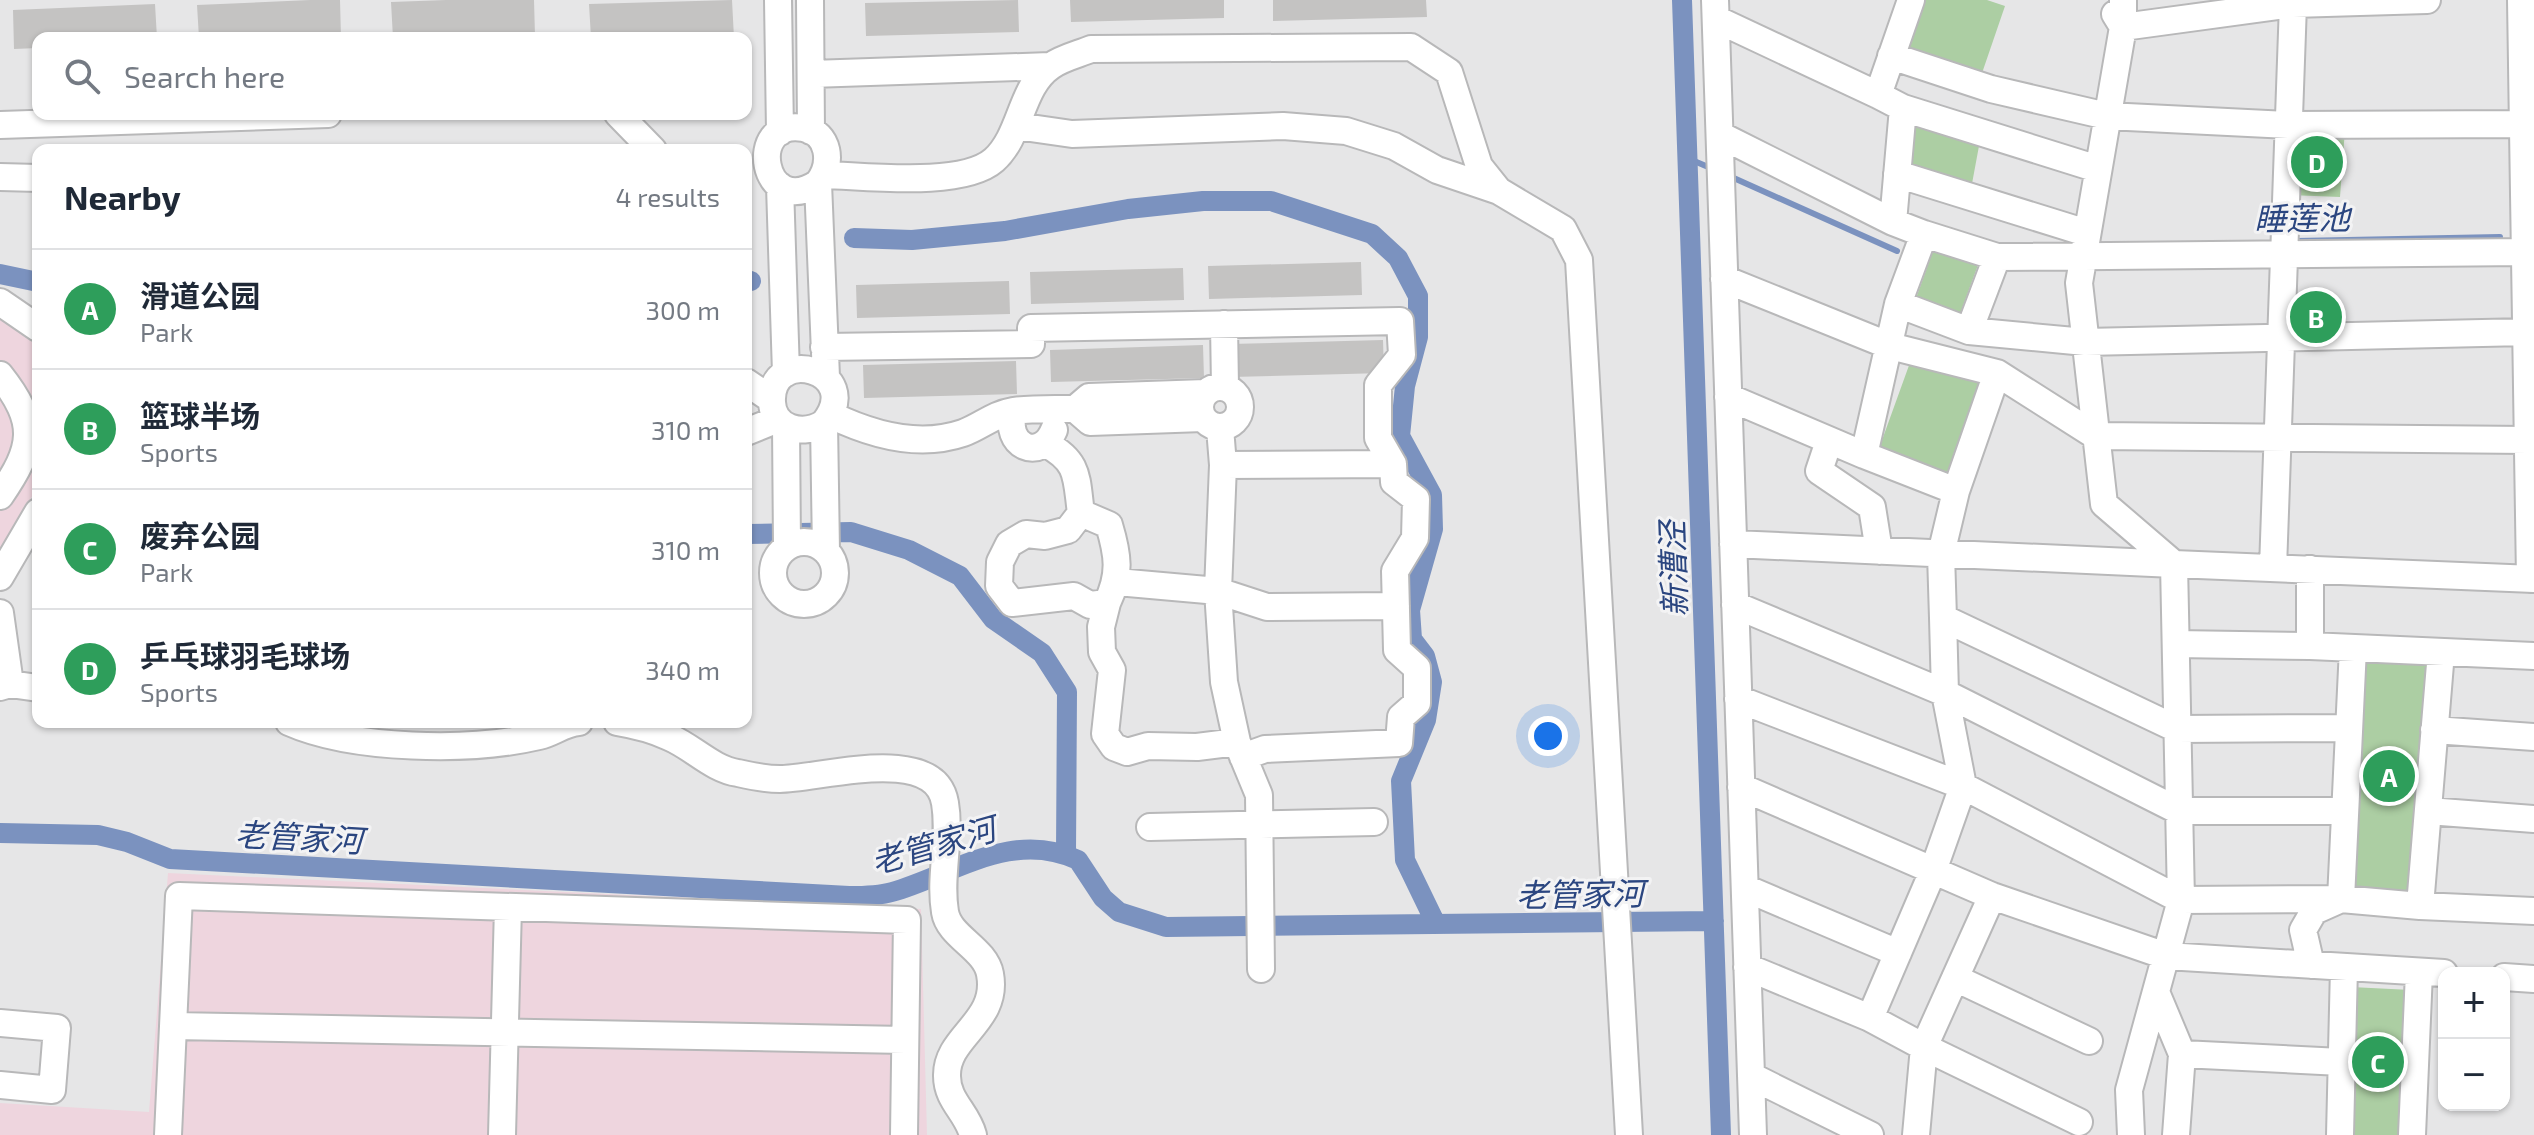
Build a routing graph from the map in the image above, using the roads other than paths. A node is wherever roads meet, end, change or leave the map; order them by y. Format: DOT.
graph roads {
  1 [pos="778,0"];
  2 [pos="810,0"];
  3 [pos="1911,0"];
  4 [pos="2105,0"];
  5 [pos="2123,0"];
  6 [pos="2427,0"];
  7 [pos="2521,0"];
  8 [pos="2293,4"];
  9 [pos="1716,10"];
  10 [pos="2123,27"];
  11 [pos="1891,56"];
  12 [pos="1050,66"];
  13 [pos="811,74"];
  14 [pos="2528,79"];
  15 [pos="1878,95"];
  16 [pos="1903,108"];
  17 [pos="2107,116"];
  18 [pos="149,120"];
  19 [pos="623,120"];
  20 [pos="2523,124"];
  21 [pos="0,125"];
  22 [pos="2289,125"];
  23 [pos="1017,126"];
  24 [pos="811,131"];
  25 [pos="780,132"];
  26 [pos="642,144"];
  27 [pos="1721,165"];
  28 [pos="2098,169"];
  29 [pos="1897,174"];
  30 [pos="764,176"];
  31 [pos="0,177"];
  32 [pos="32,178"];
  33 [pos="821,179"];
  34 [pos="1499,191"];
  35 [pos="1893,222"];
  36 [pos="1924,234"];
  37 [pos="2284,244"];
  38 [pos="2085,245"];
  39 [pos="2525,252"];
  40 [pos="1997,257"];
  41 [pos="1724,279"];
  42 [pos="0,302"];
  43 [pos="1898,304"];
  44 [pos="1929,315"];
  45 [pos="32,324"];
  46 [pos="1224,324"];
  47 [pos="1969,331"];
  48 [pos="2526,332"];
  49 [pos="2281,337"];
  50 [pos="2085,342"];
  51 [pos="824,347"];
  52 [pos="1899,348"];
  53 [pos="786,373"];
  54 [pos="1997,373"];
  55 [pos="0,375"];
  56 [pos="826,377"];
  57 [pos="752,388"];
  58 [pos="1728,397"];
  59 [pos="1213,406"];
  60 [pos="1064,410"];
  61 [pos="1014,411"];
  62 [pos="779,415"];
  63 [pos="827,419"];
  64 [pos="752,429"];
  65 [pos="2096,436"];
  66 [pos="2278,436"];
  67 [pos="2528,440"];
  68 [pos="1829,441"];
  69 [pos="1046,444"];
  70 [pos="1864,455"];
  71 [pos="1393,464"];
  72 [pos="1223,465"];
  73 [pos="1956,491"];
  74 [pos="0,496"];
  75 [pos="1081,513"];
  76 [pos="32,522"];
  77 [pos="1733,544"];
  78 [pos="787,546"];
  79 [pos="826,551"];
  80 [pos="1879,551"];
  81 [pos="1941,554"];
  82 [pos="2174,564"];
  83 [pos="2273,568"];
  84 [pos="2310,569"];
  85 [pos="0,577"];
  86 [pos="2532,579"];
  87 [pos="1218,591"];
  88 [pos="1112,592"];
  89 [pos="1735,605"];
  90 [pos="1396,606"];
  91 [pos="0,613"];
  92 [pos="1943,618"];
  93 [pos="2176,644"];
  94 [pos="2310,646"];
  95 [pos="2353,648"];
  96 [pos="2441,652"];
  97 [pos="2534,656"];
  98 [pos="5,686"];
  99 [pos="32,688"];
  100 [pos="1945,693"];
  101 [pos="1738,699"];
  102 [pos="306,728"];
  103 [pos="562,728"];
  104 [pos="637,728"];
  105 [pos="2349,728"];
  106 [pos="2177,729"];
  107 [pos="2434,730"];
  108 [pos="475,732"];
  109 [pos="2534,737"];
  110 [pos="1240,749"];
  111 [pos="1963,786"];
  112 [pos="1741,787"];
  113 [pos="2179,811"];
  114 [pos="2345,811"];
  115 [pos="2428,811"];
  116 [pos="2534,819"];
  117 [pos="1374,822"];
  118 [pos="1260,824"];
  119 [pos="1150,827"];
  120 [pos="1933,871"];
  121 [pos="1745,888"];
  122 [pos="1992,896"];
  123 [pos="2341,899"];
  124 [pos="2181,900"];
  125 [pos="2420,906"];
  126 [pos="508,907"];
  127 [pos="2534,911"];
  128 [pos="1898,953"];
  129 [pos="2166,956"];
  130 [pos="1261,958"];
  131 [pos="2311,965"];
  132 [pos="1747,967"];
  133 [pos="2344,967"];
  134 [pos="2432,972"];
  135 [pos="2510,977"];
  136 [pos="1955,978"];
  137 [pos="2534,979"];
  138 [pos="2156,992"];
  139 [pos="1870,1018"];
  140 [pos="0,1023"];
  141 [pos="173,1026"];
  142 [pos="505,1033"];
  143 [pos="905,1040"];
  144 [pos="2089,1041"];
  145 [pos="1924,1047"];
  146 [pos="2182,1054"];
  147 [pos="2341,1062"];
  148 [pos="1751,1076"];
  149 [pos="0,1085"];
  150 [pos="2079,1122"];
  151 [pos="168,1135"];
  152 [pos="502,1135"];
  153 [pos="904,1135"];
  154 [pos="973,1135"];
  155 [pos="1629,1135"];
  156 [pos="1753,1135"];
  157 [pos="1870,1135"];
  158 [pos="1916,1135"];
  159 [pos="2131,1135"];
  160 [pos="2176,1135"];
  161 [pos="2340,1135"];
  162 [pos="2412,1135"];
  1 -- 25 [label="street"];
  2 -- 13 [label="street"];
  3 -- 11 [label="street"];
  4 -- 10 [label="street"];
  5 -- 10 [label="street"];
  6 -- 8 [label="street"];
  7 -- 14 [label="street"];
  8 -- 10 [label="street"];
  8 -- 22 [label="street"];
  9 -- 15 [label="street"];
  9 -- 27 [label="street"];
  10 -- 17 [label="street"];
  11 -- 15 [label="street"];
  11 -- 17 [label="street"];
  12 -- 13 [label="street"];
  12 -- 23 [label="street"];
  12 -- 34 [label="street"];
  13 -- 24 [label="street"];
  14 -- 20 [label="street"];
  15 -- 16 [label="street"];
  16 -- 28 [label="street"];
  16 -- 29 [label="street"];
  17 -- 22 [label="street"];
  17 -- 28 [label="street"];
  18 -- 21 [label="street"];
  19 -- 26 [label="street"];
  20 -- 22 [label="street"];
  20 -- 39 [label="street"];
  22 -- 37 [label="street"];
  23 -- 33 [label="street"];
  23 -- 34 [label="street"];
  24 -- 25 [label="street"];
  24 -- 33 [label="street"];
  25 -- 30 [label="street"];
  27 -- 35 [label="street"];
  27 -- 41 [label="street"];
  28 -- 38 [label="street"];
  29 -- 35 [label="street"];
  29 -- 38 [label="street"];
  30 -- 33 [label="street"];
  30 -- 53 [label="street"];
  31 -- 32 [label="street"];
  33 -- 51 [label="street"];
  34 -- 155 [label="street"];
  35 -- 36 [label="street"];
  36 -- 40 [label="street"];
  36 -- 43 [label="street"];
  37 -- 38 [label="street"];
  37 -- 39 [label="street"];
  37 -- 49 [label="street"];
  38 -- 40 [label="street"];
  38 -- 50 [label="street"];
  39 -- 48 [label="street"];
  40 -- 47 [label="street"];
  41 -- 52 [label="street"];
  41 -- 58 [label="street"];
  42 -- 45 [label="street"];
  43 -- 44 [label="street"];
  43 -- 52 [label="street"];
  44 -- 47 [label="street"];
  44 -- 52 [label="street"];
  46 -- 51 [label="street"];
  46 -- 59 [label="street"];
  46 -- 71 [label="street"];
  47 -- 50 [label="street"];
  48 -- 49 [label="street"];
  48 -- 67 [label="street"];
  49 -- 50 [label="street"];
  49 -- 66 [label="street"];
  50 -- 65 [label="street"];
  51 -- 56 [label="street"];
  52 -- 54 [label="street"];
  52 -- 70 [label="street"];
  53 -- 56 [label="street"];
  53 -- 62 [label="street"];
  54 -- 65 [label="street"];
  54 -- 73 [label="street"];
  55 -- 74 [label="street"];
  56 -- 63 [label="street"];
  57 -- 62 [label="street"];
  58 -- 68 [label="street"];
  58 -- 77 [label="street"];
  59 -- 60 [label="street"];
  59 -- 72 [label="street"];
  60 -- 61 [label="street"];
  60 -- 69 [label="street"];
  61 -- 63 [label="street"];
  61 -- 69 [label="street"];
  62 -- 63 [label="street"];
  62 -- 64 [label="street"];
  62 -- 78 [label="street"];
  63 -- 79 [label="street"];
  65 -- 66 [label="street"];
  65 -- 82 [label="street"];
  66 -- 67 [label="street"];
  66 -- 83 [label="street"];
  67 -- 86 [label="street"];
  68 -- 70 [label="street"];
  68 -- 80 [label="street"];
  69 -- 75 [label="street"];
  70 -- 73 [label="street"];
  71 -- 72 [label="street"];
  71 -- 90 [label="street"];
  72 -- 87 [label="street"];
  73 -- 81 [label="street"];
  75 -- 88 [label="street"];
  75 -- 88 [label="street"];
  76 -- 85 [label="street"];
  77 -- 80 [label="street"];
  77 -- 89 [label="street"];
  78 -- 79 [label="street"];
  78 -- 79 [label="street"];
  80 -- 81 [label="street"];
  81 -- 82 [label="street"];
  81 -- 92 [label="street"];
  82 -- 83 [label="street"];
  82 -- 93 [label="street"];
  83 -- 84 [label="street"];
  84 -- 86 [label="street"];
  84 -- 94 [label="street"];
  87 -- 88 [label="street"];
  87 -- 90 [label="street"];
  87 -- 110 [label="street"];
  88 -- 110 [label="street"];
  89 -- 100 [label="street"];
  89 -- 101 [label="street"];
  90 -- 110 [label="street"];
  91 -- 98 [label="street"];
  92 -- 100 [label="street"];
  92 -- 106 [label="street"];
  93 -- 94 [label="street"];
  93 -- 106 [label="street"];
  94 -- 95 [label="street"];
  95 -- 96 [label="street"];
  95 -- 105 [label="street"];
  96 -- 97 [label="street"];
  96 -- 107 [label="street"];
  98 -- 99 [label="street"];
  100 -- 111 [label="street"];
  100 -- 113 [label="street"];
  101 -- 111 [label="street"];
  101 -- 112 [label="street"];
  102 -- 108 [label="street"];
  103 -- 108 [label="street"];
  104 -- 154 [label="street"];
  105 -- 106 [label="street"];
  105 -- 114 [label="street"];
  106 -- 113 [label="street"];
  107 -- 109 [label="street"];
  107 -- 115 [label="street"];
  110 -- 118 [label="street"];
  111 -- 120 [label="street"];
  111 -- 124 [label="street"];
  112 -- 120 [label="street"];
  112 -- 121 [label="street"];
  113 -- 114 [label="street"];
  113 -- 124 [label="street"];
  114 -- 123 [label="street"];
  115 -- 116 [label="street"];
  115 -- 125 [label="street"];
  117 -- 118 [label="street"];
  118 -- 119 [label="street"];
  118 -- 130 [label="street"];
  120 -- 122 [label="street"];
  120 -- 128 [label="street"];
  121 -- 128 [label="street"];
  121 -- 132 [label="street"];
  122 -- 129 [label="street"];
  122 -- 136 [label="street"];
  123 -- 124 [label="street"];
  123 -- 125 [label="street"];
  123 -- 131 [label="street"];
  124 -- 129 [label="street"];
  125 -- 127 [label="street"];
  126 -- 141 [label="street"];
  126 -- 142 [label="street"];
  126 -- 143 [label="street"];
  128 -- 139 [label="street"];
  129 -- 131 [label="street"];
  129 -- 138 [label="street"];
  131 -- 133 [label="street"];
  132 -- 139 [label="street"];
  132 -- 148 [label="street"];
  133 -- 134 [label="street"];
  133 -- 147 [label="street"];
  134 -- 162 [label="street"];
  135 -- 137 [label="street"];
  136 -- 144 [label="street"];
  136 -- 145 [label="street"];
  138 -- 146 [label="street"];
  138 -- 159 [label="street"];
  139 -- 145 [label="street"];
  140 -- 149 [label="street"];
  141 -- 142 [label="street"];
  141 -- 151 [label="street"];
  142 -- 143 [label="street"];
  142 -- 152 [label="street"];
  143 -- 153 [label="street"];
  145 -- 150 [label="street"];
  145 -- 158 [label="street"];
  146 -- 147 [label="street"];
  146 -- 160 [label="street"];
  147 -- 161 [label="street"];
  148 -- 156 [label="street"];
  148 -- 157 [label="street"];
}
